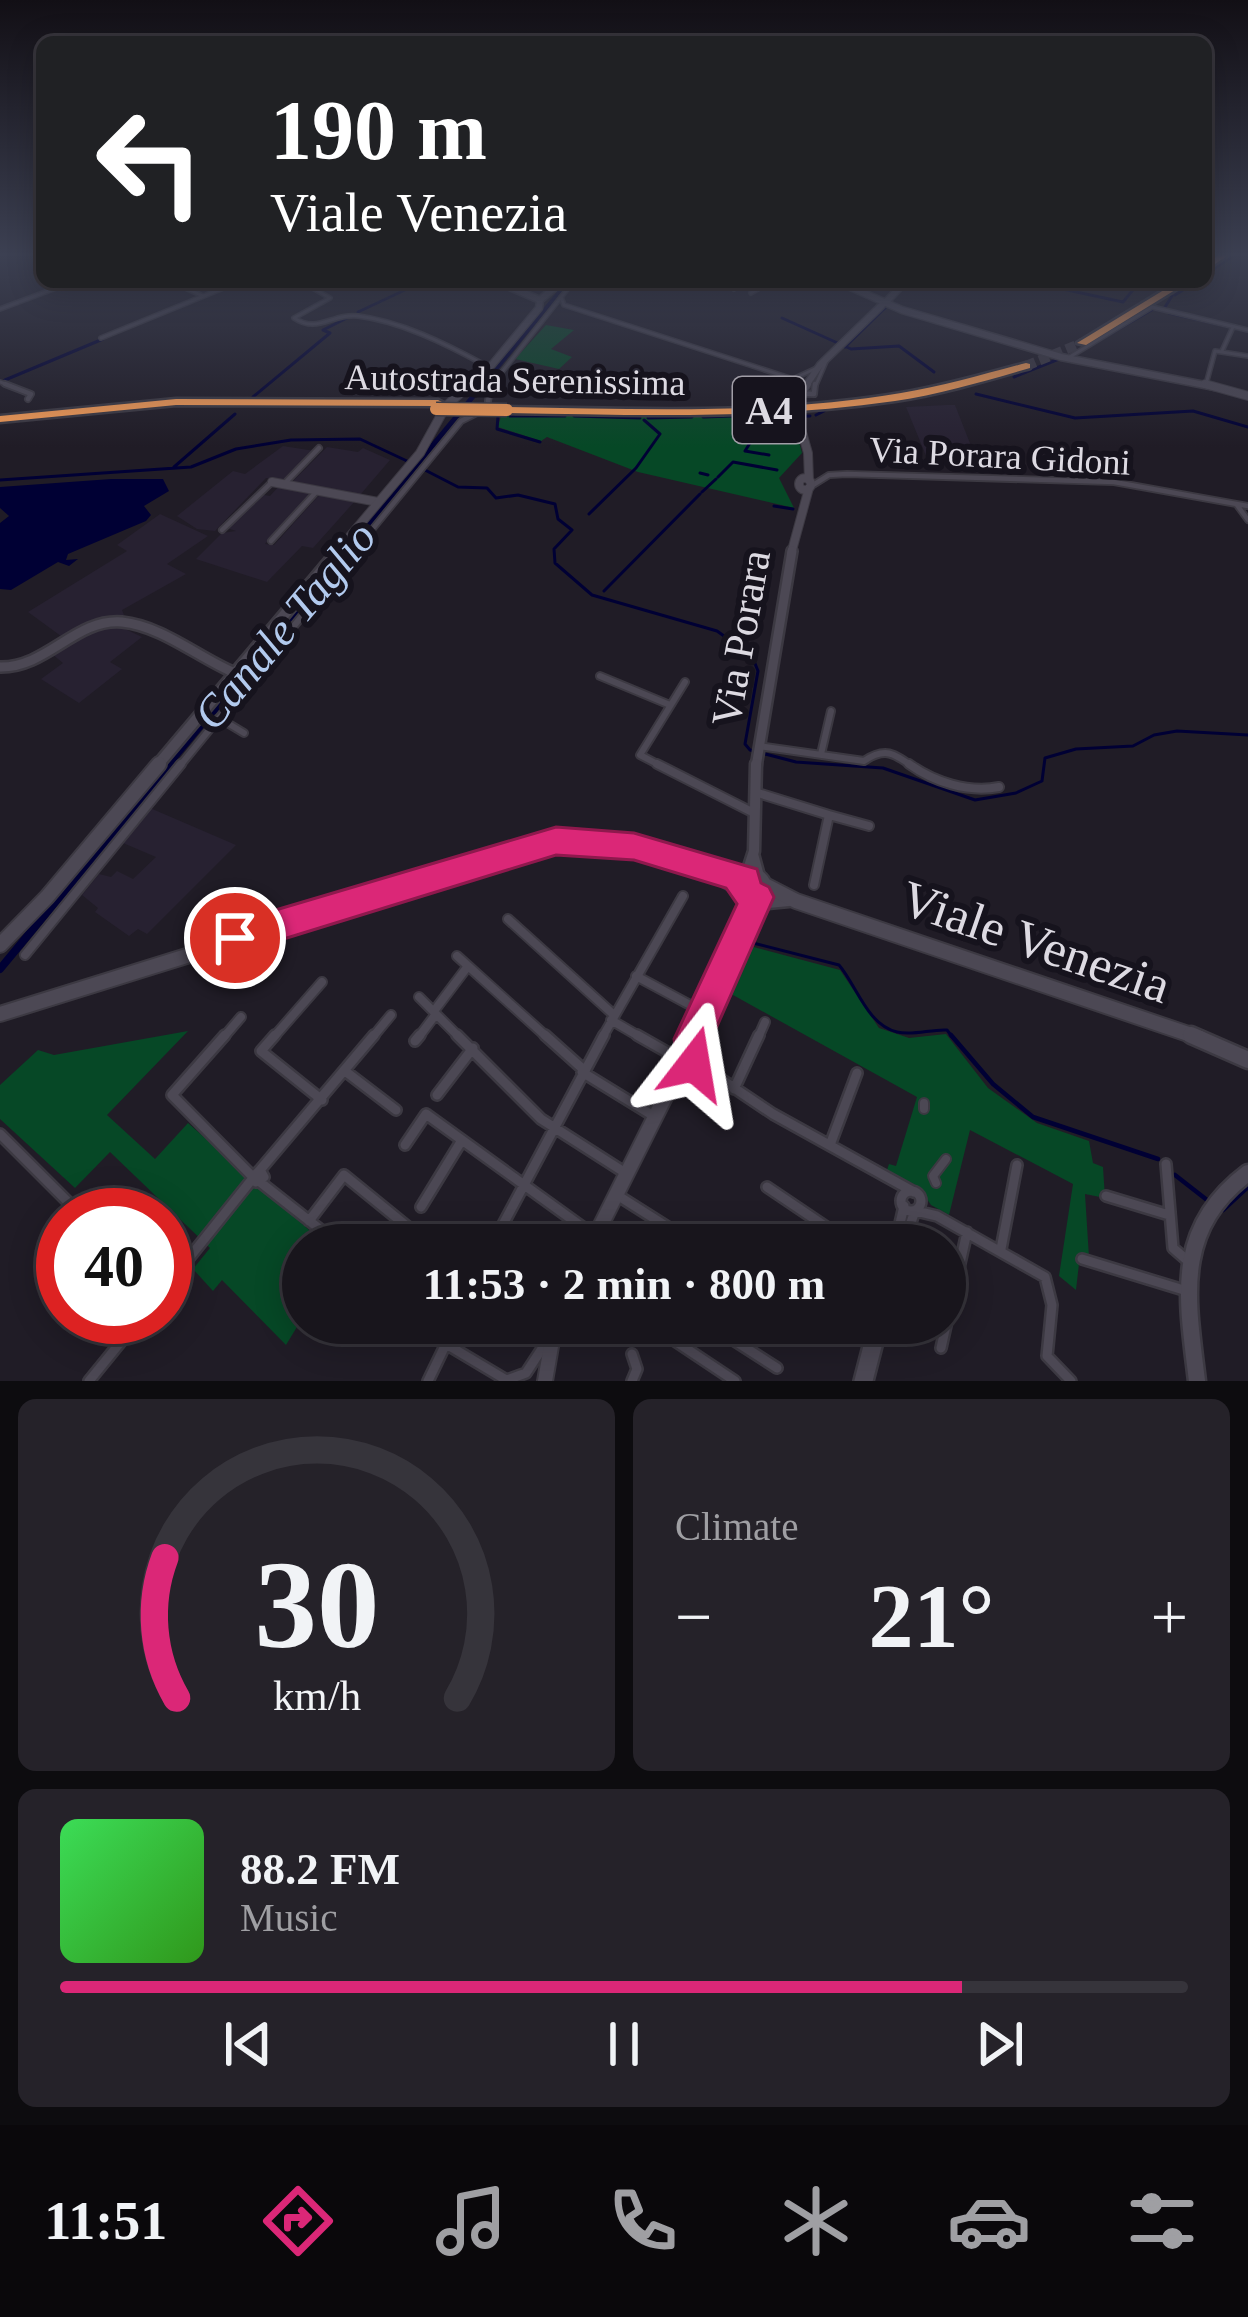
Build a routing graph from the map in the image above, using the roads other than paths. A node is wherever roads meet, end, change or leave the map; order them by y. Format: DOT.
graph roads {
  1 [pos="148,318"];
  2 [pos="294,318"];
  3 [pos="347,318"];
  4 [pos="362,318"];
  5 [pos="529,318"];
  6 [pos="543,318"];
  7 [pos="606,318"];
  8 [pos="869,318"];
  9 [pos="936,318"];
  10 [pos="1113,318"];
  11 [pos="1118,318"];
  12 [pos="1133,318"];
  13 [pos="1195,318"];
  14 [pos="1232,328"];
  15 [pos="1248,331"];
  16 [pos="101,338"];
  17 [pos="1222,351"];
  18 [pos="1248,356"];
  19 [pos="828,358"];
  20 [pos="1068,358"];
  21 [pos="1022,364"];
  22 [pos="485,365"];
  23 [pos="819,367"];
  24 [pos="794,379"];
  25 [pos="0,382"];
  26 [pos="1206,383"];
  27 [pos="1248,396"];
  28 [pos="28,399"];
  29 [pos="488,401"];
  30 [pos="437,406"];
  31 [pos="479,412"];
  32 [pos="0,422"];
  33 [pos="319,448"];
  34 [pos="272,482"];
  35 [pos="808,483"];
  36 [pos="284,484"];
  37 [pos="317,490"];
  38 [pos="378,502"];
  39 [pos="1237,506"];
  40 [pos="1248,506"];
  41 [pos="1248,520"];
  42 [pos="222,530"];
  43 [pos="272,542"];
  44 [pos="0,668"];
  45 [pos="235,673"];
  46 [pos="600,676"];
  47 [pos="685,682"];
  48 [pos="670,705"];
  49 [pos="831,711"];
  50 [pos="219,718"];
  51 [pos="244,733"];
  52 [pos="756,751"];
  53 [pos="820,755"];
  54 [pos="999,787"];
  55 [pos="756,792"];
  56 [pos="756,813"];
  57 [pos="829,815"];
  58 [pos="868,826"];
  59 [pos="814,885"];
  60 [pos="752,887"];
  61 [pos="683,896"];
  62 [pos="796,901"];
  63 [pos="508,919"];
  64 [pos="747,920"];
  65 [pos="0,945"];
  66 [pos="26,955"];
  67 [pos="457,956"];
  68 [pos="468,966"];
  69 [pos="636,976"];
  70 [pos="322,982"];
  71 [pos="419,997"];
  72 [pos="434,1013"];
  73 [pos="705,1013"];
  74 [pos="0,1014"];
  75 [pos="391,1015"];
  76 [pos="241,1017"];
  77 [pos="613,1017"];
  78 [pos="765,1022"];
  79 [pos="415,1041"];
  80 [pos="472,1048"];
  81 [pos="1248,1060"];
  82 [pos="687,1063"];
  83 [pos="345,1071"];
  84 [pos="583,1071"];
  85 [pos="857,1073"];
  86 [pos="734,1089"];
  87 [pos="437,1095"];
  88 [pos="322,1100"];
  89 [pos="396,1110"];
  90 [pos="655,1117"];
  91 [pos="551,1127"];
  92 [pos="2,1136"];
  93 [pos="462,1140"];
  94 [pos="405,1145"];
  95 [pos="830,1145"];
  96 [pos="946,1159"];
  97 [pos="1166,1164"];
  98 [pos="1017,1165"];
  99 [pos="1248,1173"];
  100 [pos="627,1174"];
  101 [pos="260,1178"];
  102 [pos="521,1183"];
  103 [pos="936,1183"];
  104 [pos="766,1187"];
  105 [pos="54,1188"];
  106 [pos="617,1195"];
  107 [pos="1106,1196"];
  108 [pos="912,1204"];
  109 [pos="421,1207"];
  110 [pos="1168,1215"];
  111 [pos="308,1221"];
  112 [pos="312,1224"];
  113 [pos="404,1224"];
  114 [pos="502,1224"];
  115 [pos="572,1224"];
  116 [pos="602,1224"];
  117 [pos="663,1224"];
  118 [pos="822,1224"];
  119 [pos="906,1224"];
  120 [pos="967,1232"];
  121 [pos="1001,1251"];
  122 [pos="192,1256"];
  123 [pos="1082,1259"];
  124 [pos="1188,1261"];
  125 [pos="1187,1291"];
  126 [pos="119,1344"];
  127 [pos="544,1344"];
  128 [pos="551,1344"];
  129 [pos="680,1344"];
  130 [pos="740,1344"];
  131 [pos="871,1344"];
  132 [pos="874,1344"];
  133 [pos="446,1345"];
  134 [pos="941,1348"];
  135 [pos="632,1354"];
  136 [pos="777,1368"];
  137 [pos="89,1381"];
  138 [pos="428,1381"];
  139 [pos="508,1381"];
  140 [pos="545,1381"];
  141 [pos="632,1381"];
  142 [pos="735,1381"];
  143 [pos="859,1381"];
  144 [pos="868,1381"];
  145 [pos="1071,1381"];
  146 [pos="1197,1381"];
  1 -- 16 [label="street"];
  2 -- 3 [label="street"];
  4 -- 22 [label="street"];
  5 -- 22 [label="main road"];
  6 -- 29 [label="street"];
  7 -- 24 [label="street"];
  8 -- 19 [label="street, Via Porara"];
  9 -- 20 [label="main road"];
  10 -- 11 [label="highway"];
  12 -- 20 [label="street"];
  13 -- 14 [label="street"];
  14 -- 15 [label="street"];
  14 -- 17 [label="street"];
  17 -- 18 [label="street"];
  17 -- 26 [label="street"];
  19 -- 23 [label="street, Via Porara"];
  19 -- 24 [label="street"];
  20 -- 26 [label="main road"];
  21 -- 30 [label="highway, Autostrada Serenissima / A4, bridge"];
  22 -- 38 [label="main road"];
  23 -- 24 [label="street"];
  23 -- 35 [label="street, Via Porara, bridge"];
  25 -- 28 [label="street"];
  26 -- 27 [label="main road"];
  30 -- 32 [label="highway, Autostrada Serenissima / A4"];
  30 -- 32 [label="highway, Autostrada Serenissima / A4"];
  31 -- 50 [label="street"];
  33 -- 36 [label="street"];
  34 -- 36 [label="street"];
  34 -- 42 [label="street"];
  35 -- 39 [label="street, Via Porara Gidoni"];
  35 -- 52 [label="street, Via Porara"];
  36 -- 37 [label="street"];
  37 -- 38 [label="street"];
  37 -- 43 [label="street"];
  38 -- 45 [label="main road"];
  39 -- 40 [label="street, Via Porara Gidoni"];
  39 -- 41 [label="street"];
  44 -- 45 [label="street"];
  45 -- 65 [label="main road"];
  46 -- 48 [label="street"];
  47 -- 48 [label="street"];
  48 -- 56 [label="street"];
  49 -- 53 [label="street"];
  50 -- 51 [label="street"];
  50 -- 66 [label="street"];
  52 -- 53 [label="street"];
  52 -- 55 [label="street, Via Porara"];
  53 -- 54 [label="street"];
  55 -- 56 [label="street, Via Porara"];
  55 -- 57 [label="street, Via Porara"];
  56 -- 60 [label="street, Via Porara"];
  57 -- 58 [label="street, Via Porara"];
  57 -- 59 [label="street"];
  60 -- 62 [label="main road, Viale Venezia"];
  60 -- 64 [label="street"];
  60 -- 74 [label="main road, Viale Venezia"];
  61 -- 69 [label="street"];
  62 -- 64 [label="street"];
  62 -- 81 [label="main road, Viale Venezia"];
  63 -- 77 [label="street"];
  64 -- 73 [label="street"];
  67 -- 68 [label="street"];
  68 -- 72 [label="street"];
  68 -- 84 [label="street"];
  69 -- 73 [label="street"];
  69 -- 77 [label="street"];
  70 -- 88 [label="street"];
  71 -- 72 [label="street"];
  72 -- 79 [label="street"];
  72 -- 80 [label="street"];
  73 -- 82 [label="street"];
  75 -- 83 [label="street"];
  76 -- 101 [label="street"];
  77 -- 82 [label="street"];
  77 -- 84 [label="street"];
  78 -- 86 [label="street"];
  80 -- 87 [label="street"];
  80 -- 91 [label="street"];
  82 -- 86 [label="street"];
  82 -- 90 [label="street"];
  83 -- 88 [label="street"];
  83 -- 89 [label="street"];
  84 -- 90 [label="street"];
  84 -- 91 [label="street"];
  85 -- 95 [label="street"];
  86 -- 95 [label="street"];
  88 -- 101 [label="street"];
  90 -- 100 [label="street"];
  91 -- 100 [label="street"];
  91 -- 102 [label="street"];
  92 -- 105 [label="street"];
  93 -- 94 [label="street"];
  93 -- 102 [label="street"];
  93 -- 109 [label="street"];
  95 -- 108 [label="street"];
  96 -- 103 [label="street"];
  97 -- 110 [label="street"];
  98 -- 121 [label="street"];
  99 -- 124 [label="main road"];
  100 -- 106 [label="street"];
  101 -- 111 [label="street"];
  101 -- 122 [label="street"];
  102 -- 114 [label="street"];
  102 -- 115 [label="street"];
  104 -- 118 [label="street"];
  106 -- 116 [label="street"];
  106 -- 117 [label="street"];
  107 -- 110 [label="street"];
  108 -- 119 [label="street"];
  108 -- 120 [label="street"];
  110 -- 124 [label="street"];
  111 -- 112 [label="street"];
  111 -- 113 [label="street"];
  120 -- 121 [label="street"];
  120 -- 134 [label="street"];
  121 -- 145 [label="street"];
  123 -- 125 [label="street"];
  124 -- 125 [label="main road"];
  125 -- 146 [label="main road"];
  126 -- 137 [label="street"];
  127 -- 139 [label="street"];
  128 -- 140 [label="street"];
  129 -- 142 [label="street"];
  130 -- 136 [label="street"];
  131 -- 143 [label="street"];
  132 -- 144 [label="street"];
  133 -- 138 [label="street"];
  133 -- 139 [label="street"];
  135 -- 141 [label="street"];
}
